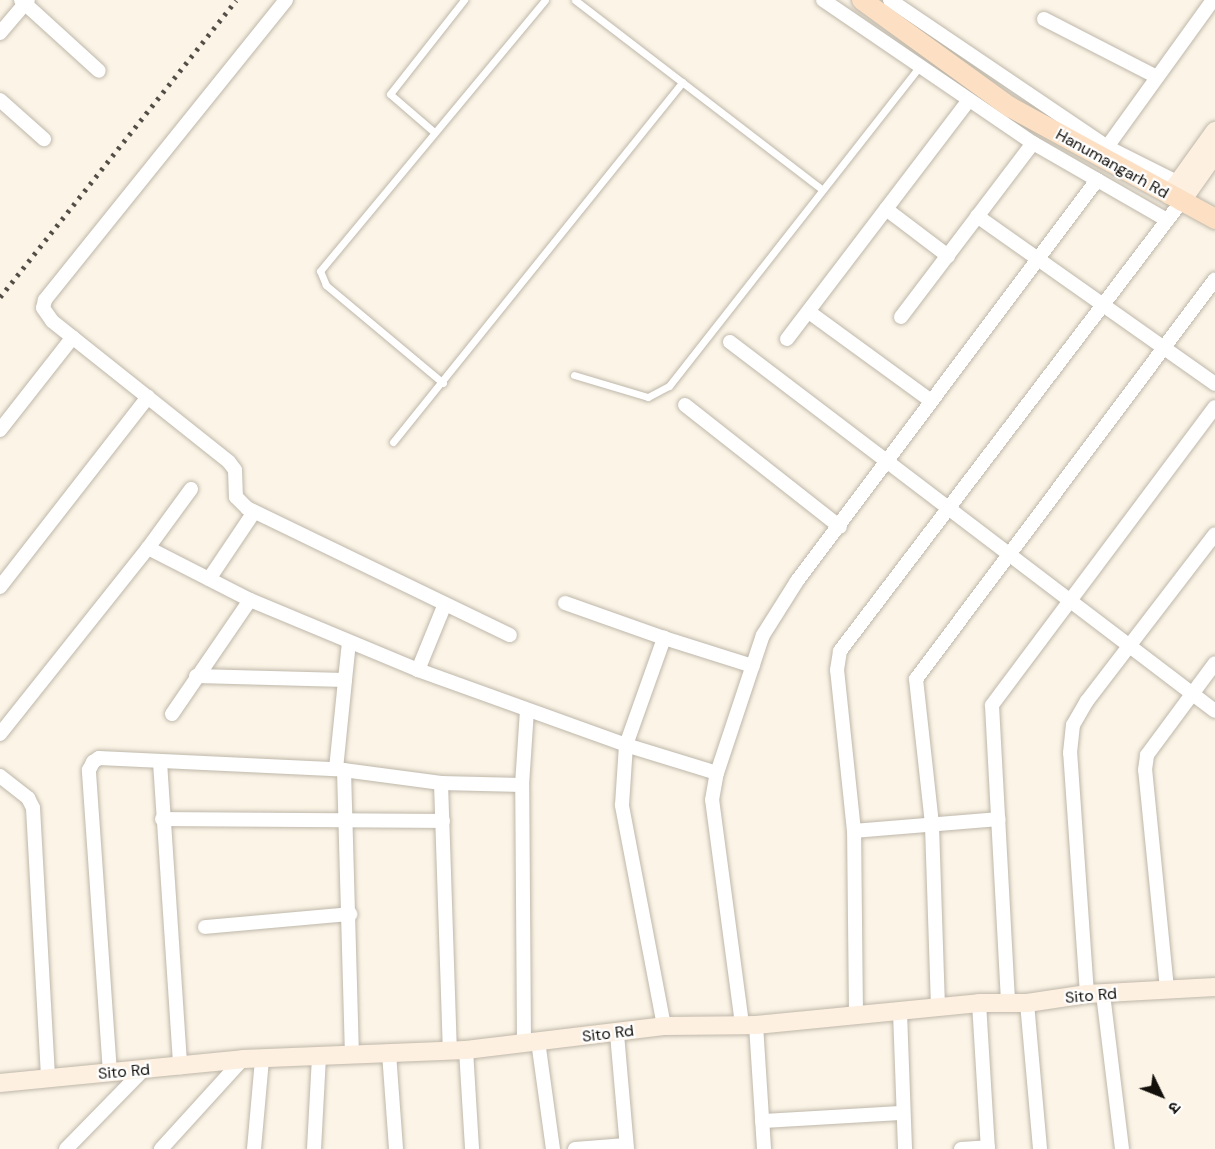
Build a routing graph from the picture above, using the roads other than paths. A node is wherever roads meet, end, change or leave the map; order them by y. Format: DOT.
graph roads {
  1 [pos="286,0"];
  2 [pos="464,0"];
  3 [pos="545,0"];
  4 [pos="575,0"];
  5 [pos="823,0"];
  6 [pos="862,0"];
  7 [pos="890,0"];
  8 [pos="1213,0"];
  9 [pos="25,1"];
  10 [pos="910,6"];
  11 [pos="1044,19"];
  12 [pos="0,33"];
  13 [pos="920,66"];
  14 [pos="99,71"];
  15 [pos="1155,76"];
  16 [pos="682,82"];
  17 [pos="0,100"];
  18 [pos="969,100"];
  19 [pos="1215,131"];
  20 [pos="434,132"];
  21 [pos="45,139"];
  22 [pos="1033,143"];
  23 [pos="1107,147"];
  24 [pos="1215,154"];
  25 [pos="1097,180"];
  26 [pos="821,189"];
  27 [pos="1179,192"];
  28 [pos="886,209"];
  29 [pos="977,216"];
  30 [pos="1215,219"];
  31 [pos="1167,220"];
  32 [pos="948,256"];
  33 [pos="1039,260"];
  34 [pos="1215,279"];
  35 [pos="1103,305"];
  36 [pos="809,312"];
  37 [pos="901,317"];
  38 [pos="73,337"];
  39 [pos="787,339"];
  40 [pos="730,342"];
  41 [pos="1166,348"];
  42 [pos="574,375"];
  43 [pos="443,383"];
  44 [pos="1215,384"];
  45 [pos="148,397"];
  46 [pos="931,401"];
  47 [pos="685,405"];
  48 [pos="1215,407"];
  49 [pos="0,430"];
  50 [pos="393,442"];
  51 [pos="888,462"];
  52 [pos="191,489"];
  53 [pos="948,507"];
  54 [pos="254,512"];
  55 [pos="840,527"];
  56 [pos="1215,534"];
  57 [pos="148,548"];
  58 [pos="1008,556"];
  59 [pos="209,579"];
  60 [pos="0,587"];
  61 [pos="250,600"];
  62 [pos="1068,601"];
  63 [pos="565,603"];
  64 [pos="445,604"];
  65 [pos="510,635"];
  66 [pos="664,638"];
  67 [pos="349,642"];
  68 [pos="1129,646"];
  69 [pos="1215,663"];
  70 [pos="753,666"];
  71 [pos="418,670"];
  72 [pos="196,676"];
  73 [pos="345,680"];
  74 [pos="1190,694"];
  75 [pos="527,710"];
  76 [pos="1215,711"];
  77 [pos="172,714"];
  78 [pos="0,734"];
  79 [pos="626,745"];
  80 [pos="160,762"];
  81 [pos="340,770"];
  82 [pos="717,772"];
  83 [pos="0,776"];
  84 [pos="441,783"];
  85 [pos="522,785"];
  86 [pos="347,818"];
  87 [pos="162,819"];
  88 [pos="999,819"];
  89 [pos="443,821"];
  90 [pos="932,824"];
  91 [pos="854,831"];
  92 [pos="351,914"];
  93 [pos="205,927"];
  94 [pos="1215,987"];
  95 [pos="1167,989"];
  96 [pos="1095,994"];
  97 [pos="1008,1001"];
  98 [pos="979,1003"];
  99 [pos="1027,1003"];
  100 [pos="938,1007"];
  101 [pos="900,1012"];
  102 [pos="856,1016"];
  103 [pos="749,1025"];
  104 [pos="664,1026"];
  105 [pos="617,1034"];
  106 [pos="531,1042"];
  107 [pos="458,1049"];
  108 [pos="389,1053"];
  109 [pos="320,1056"];
  110 [pos="352,1056"];
  111 [pos="243,1059"];
  112 [pos="262,1059"];
  113 [pos="180,1067"];
  114 [pos="143,1070"];
  115 [pos="110,1073"];
  116 [pos="48,1078"];
  117 [pos="0,1083"];
  118 [pos="902,1113"];
  119 [pos="762,1121"];
  120 [pos="626,1147"];
  121 [pos="988,1148"];
  122 [pos="66,1149"];
  123 [pos="161,1149"];
  124 [pos="254,1149"];
  125 [pos="314,1149"];
  126 [pos="396,1149"];
  127 [pos="472,1149"];
  128 [pos="552,1149"];
  129 [pos="575,1149"];
  130 [pos="764,1149"];
  131 [pos="905,1149"];
  132 [pos="961,1149"];
  133 [pos="1040,1149"];
  134 [pos="1122,1149"];
  1 -- 38 [label="street"];
  2 -- 20 [label="lane"];
  3 -- 20 [label="lane"];
  4 -- 16 [label="lane"];
  5 -- 13 [label="street"];
  6 -- 27 [label="main road, Hanumangarh Rd"];
  7 -- 10 [label="street"];
  8 -- 15 [label="street"];
  9 -- 12 [label="street"];
  9 -- 14 [label="street"];
  10 -- 23 [label="street"];
  11 -- 15 [label="street"];
  13 -- 18 [label="street"];
  13 -- 26 [label="lane"];
  15 -- 23 [label="street"];
  16 -- 26 [label="lane"];
  16 -- 43 [label="lane"];
  17 -- 21 [label="street"];
  18 -- 22 [label="street"];
  18 -- 28 [label="street"];
  19 -- 27 [label="main road"];
  20 -- 43 [label="lane"];
  22 -- 25 [label="street"];
  22 -- 29 [label="street"];
  23 -- 27 [label="street"];
  24 -- 27 [label="main road"];
  25 -- 31 [label="street"];
  25 -- 33 [label="street"];
  26 -- 42 [label="lane"];
  27 -- 30 [label="main road, Hanumangarh Rd"];
  27 -- 31 [label="street"];
  28 -- 32 [label="street"];
  28 -- 36 [label="street"];
  29 -- 32 [label="street"];
  29 -- 33 [label="street"];
  31 -- 35 [label="street"];
  32 -- 37 [label="street"];
  33 -- 35 [label="street"];
  33 -- 46 [label="street"];
  34 -- 41 [label="street"];
  35 -- 41 [label="street"];
  35 -- 53 [label="street"];
  36 -- 39 [label="street"];
  36 -- 46 [label="street"];
  38 -- 45 [label="street"];
  38 -- 49 [label="street"];
  40 -- 51 [label="street"];
  41 -- 44 [label="street"];
  41 -- 58 [label="street"];
  43 -- 50 [label="lane"];
  45 -- 54 [label="street"];
  45 -- 60 [label="street"];
  46 -- 51 [label="street"];
  47 -- 55 [label="street"];
  48 -- 62 [label="street"];
  51 -- 53 [label="street"];
  51 -- 55 [label="street"];
  52 -- 57 [label="street"];
  53 -- 58 [label="street"];
  53 -- 91 [label="street"];
  54 -- 59 [label="street"];
  54 -- 64 [label="street"];
  55 -- 70 [label="street"];
  56 -- 68 [label="street"];
  57 -- 59 [label="street"];
  57 -- 78 [label="street"];
  58 -- 62 [label="street"];
  58 -- 90 [label="street"];
  59 -- 61 [label="street"];
  61 -- 67 [label="street"];
  61 -- 72 [label="street"];
  62 -- 68 [label="street"];
  62 -- 88 [label="street"];
  63 -- 66 [label="street"];
  64 -- 65 [label="street"];
  64 -- 71 [label="street"];
  66 -- 70 [label="street"];
  66 -- 79 [label="street"];
  67 -- 71 [label="street"];
  67 -- 73 [label="street"];
  68 -- 74 [label="street"];
  68 -- 96 [label="street"];
  69 -- 74 [label="street"];
  70 -- 82 [label="street"];
  71 -- 75 [label="street"];
  72 -- 73 [label="street"];
  72 -- 77 [label="street"];
  73 -- 81 [label="street"];
  74 -- 76 [label="street"];
  74 -- 95 [label="street"];
  75 -- 79 [label="street"];
  75 -- 85 [label="street"];
  79 -- 82 [label="street"];
  79 -- 104 [label="street"];
  80 -- 81 [label="street"];
  80 -- 87 [label="street"];
  80 -- 115 [label="street"];
  81 -- 84 [label="street"];
  81 -- 86 [label="street"];
  82 -- 103 [label="street"];
  83 -- 116 [label="street"];
  84 -- 85 [label="street"];
  84 -- 89 [label="street"];
  85 -- 106 [label="street"];
  86 -- 87 [label="street"];
  86 -- 89 [label="street"];
  86 -- 92 [label="street"];
  87 -- 113 [label="street"];
  88 -- 90 [label="street"];
  88 -- 97 [label="street"];
  89 -- 107 [label="street"];
  90 -- 91 [label="street"];
  90 -- 100 [label="street"];
  91 -- 102 [label="street"];
  92 -- 93 [label="street"];
  92 -- 110 [label="street"];
  94 -- 95 [label="main road, Sito Rd"];
  95 -- 96 [label="main road, Sito Rd"];
  96 -- 99 [label="main road, Sito Rd"];
  96 -- 134 [label="street"];
  97 -- 98 [label="main road, Sito Rd"];
  97 -- 99 [label="main road, Sito Rd"];
  98 -- 100 [label="main road, Sito Rd"];
  98 -- 121 [label="street"];
  99 -- 133 [label="street"];
  100 -- 101 [label="main road, Sito Rd"];
  101 -- 102 [label="main road, Sito Rd"];
  101 -- 118 [label="street"];
  102 -- 103 [label="main road, Sito Rd"];
  103 -- 104 [label="main road, Sito Rd"];
  103 -- 119 [label="street"];
  104 -- 105 [label="main road, Sito Rd"];
  105 -- 106 [label="main road, Sito Rd"];
  105 -- 120 [label="street"];
  106 -- 107 [label="main road, Sito Rd"];
  106 -- 128 [label="street"];
  107 -- 108 [label="main road, Sito Rd"];
  107 -- 127 [label="street"];
  108 -- 110 [label="main road, Sito Rd"];
  108 -- 126 [label="street"];
  109 -- 110 [label="main road, Sito Rd"];
  109 -- 112 [label="main road, Sito Rd"];
  109 -- 125 [label="street"];
  111 -- 112 [label="main road, Sito Rd"];
  111 -- 113 [label="main road, Sito Rd"];
  111 -- 123 [label="street"];
  112 -- 124 [label="street"];
  113 -- 114 [label="main road, Sito Rd"];
  114 -- 115 [label="main road, Sito Rd"];
  114 -- 122 [label="street"];
  115 -- 116 [label="main road, Sito Rd"];
  116 -- 117 [label="main road, Sito Rd"];
  118 -- 119 [label="street"];
  118 -- 131 [label="street"];
  119 -- 130 [label="street"];
  120 -- 129 [label="street"];
  121 -- 132 [label="street"];
}
